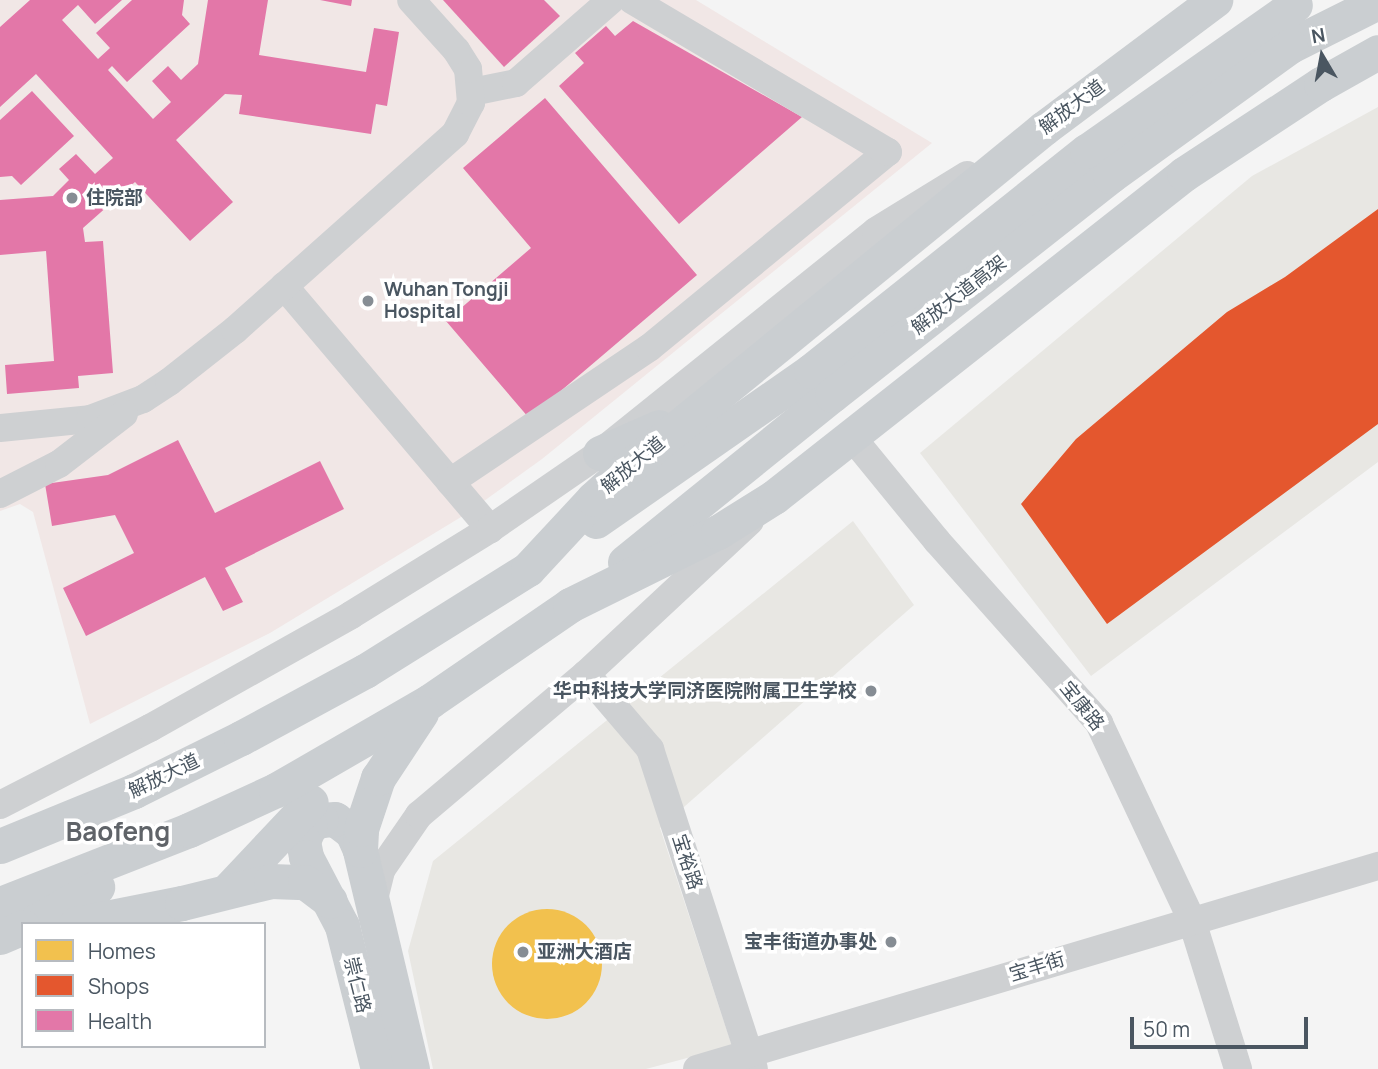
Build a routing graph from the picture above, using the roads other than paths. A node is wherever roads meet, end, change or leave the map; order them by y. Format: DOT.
graph roads {
  1 [pos="411,0"];
  2 [pos="611,0"];
  3 [pos="632,0"];
  4 [pos="1215,0"];
  5 [pos="1360,0"];
  6 [pos="1299,2"];
  7 [pos="1378,2"];
  8 [pos="1290,46"];
  9 [pos="1378,52"];
  10 [pos="1378,65"];
  11 [pos="1112,77"];
  12 [pos="1321,84"];
  13 [pos="472,92"];
  14 [pos="1044,128"];
  15 [pos="1184,174"];
  16 [pos="284,286"];
  17 [pos="822,383"];
  18 [pos="143,399"];
  19 [pos="700,408"];
  20 [pos="0,428"];
  21 [pos="852,436"];
  22 [pos="600,453"];
  23 [pos="450,482"];
  24 [pos="0,494"];
  25 [pos="774,497"];
  26 [pos="491,529"];
  27 [pos="527,569"];
  28 [pos="570,605"];
  29 [pos="586,674"];
  30 [pos="430,701"];
  31 [pos="383,729"];
  32 [pos="0,805"];
  33 [pos="190,830"];
  34 [pos="0,846"];
  35 [pos="360,850"];
  36 [pos="1378,866"];
  37 [pos="227,891"];
  38 [pos="331,903"];
  39 [pos="0,904"];
  40 [pos="372,909"];
  41 [pos="1192,921"];
  42 [pos="35,922"];
  43 [pos="86,922"];
  44 [pos="21,928"];
  45 [pos="21,933"];
  46 [pos="0,938"];
  47 [pos="751,1061"];
  48 [pos="378,1069"];
  49 [pos="412,1069"];
  50 [pos="696,1069"];
  51 [pos="1238,1069"];
  1 -- 13 [label="street"];
  2 -- 13 [label="street"];
  3 -- 23 [label="street"];
  4 -- 11 [label="main road, 解放大道"];
  5 -- 8 [label="main road, 解放大道高架"];
  6 -- 17 [label="main road, 解放大道高架, bridge"];
  7 -- 8 [label="main road"];
  8 -- 17 [label="main road, 解放大道高架, bridge"];
  9 -- 12 [label="main road"];
  10 -- 12 [label="street"];
  11 -- 14 [label="main road, 解放大道"];
  11 -- 15 [label="main road"];
  12 -- 15 [label="main road"];
  13 -- 16 [label="street"];
  14 -- 19 [label="main road, 解放大道"];
  14 -- 22 [label="street"];
  15 -- 21 [label="main road"];
  16 -- 18 [label="street"];
  16 -- 23 [label="street"];
  17 -- 27 [label="main road, 解放大道高架"];
  17 -- 28 [label="main road, 解放大道高架"];
  18 -- 20 [label="street"];
  18 -- 24 [label="street"];
  19 -- 22 [label="main road"];
  19 -- 27 [label="main road, 解放大道"];
  21 -- 25 [label="main road"];
  21 -- 41 [label="street, 宝康路"];
  22 -- 26 [label="street"];
  23 -- 26 [label="street"];
  25 -- 28 [label="main road"];
  25 -- 29 [label="street"];
  26 -- 32 [label="street"];
  27 -- 34 [label="main road, 解放大道"];
  28 -- 30 [label="main road"];
  29 -- 40 [label="street"];
  29 -- 47 [label="street, 宝裕路"];
  30 -- 31 [label="main road"];
  30 -- 35 [label="main road"];
  31 -- 33 [label="main road"];
  31 -- 37 [label="main road"];
  33 -- 39 [label="main road"];
  33 -- 42 [label="main road"];
  35 -- 38 [label="main road, 崇仁路"];
  35 -- 40 [label="main road, 崇仁路"];
  36 -- 41 [label="street, 宝丰街"];
  37 -- 38 [label="main road"];
  37 -- 43 [label="main road"];
  38 -- 48 [label="main road, 崇仁路"];
  40 -- 49 [label="main road, 崇仁路"];
  41 -- 47 [label="street, 宝丰街"];
  41 -- 51 [label="street, 宝康路"];
  44 -- 46 [label="main road"];
  45 -- 46 [label="main road"];
  47 -- 50 [label="street, 宝丰街"];
}
